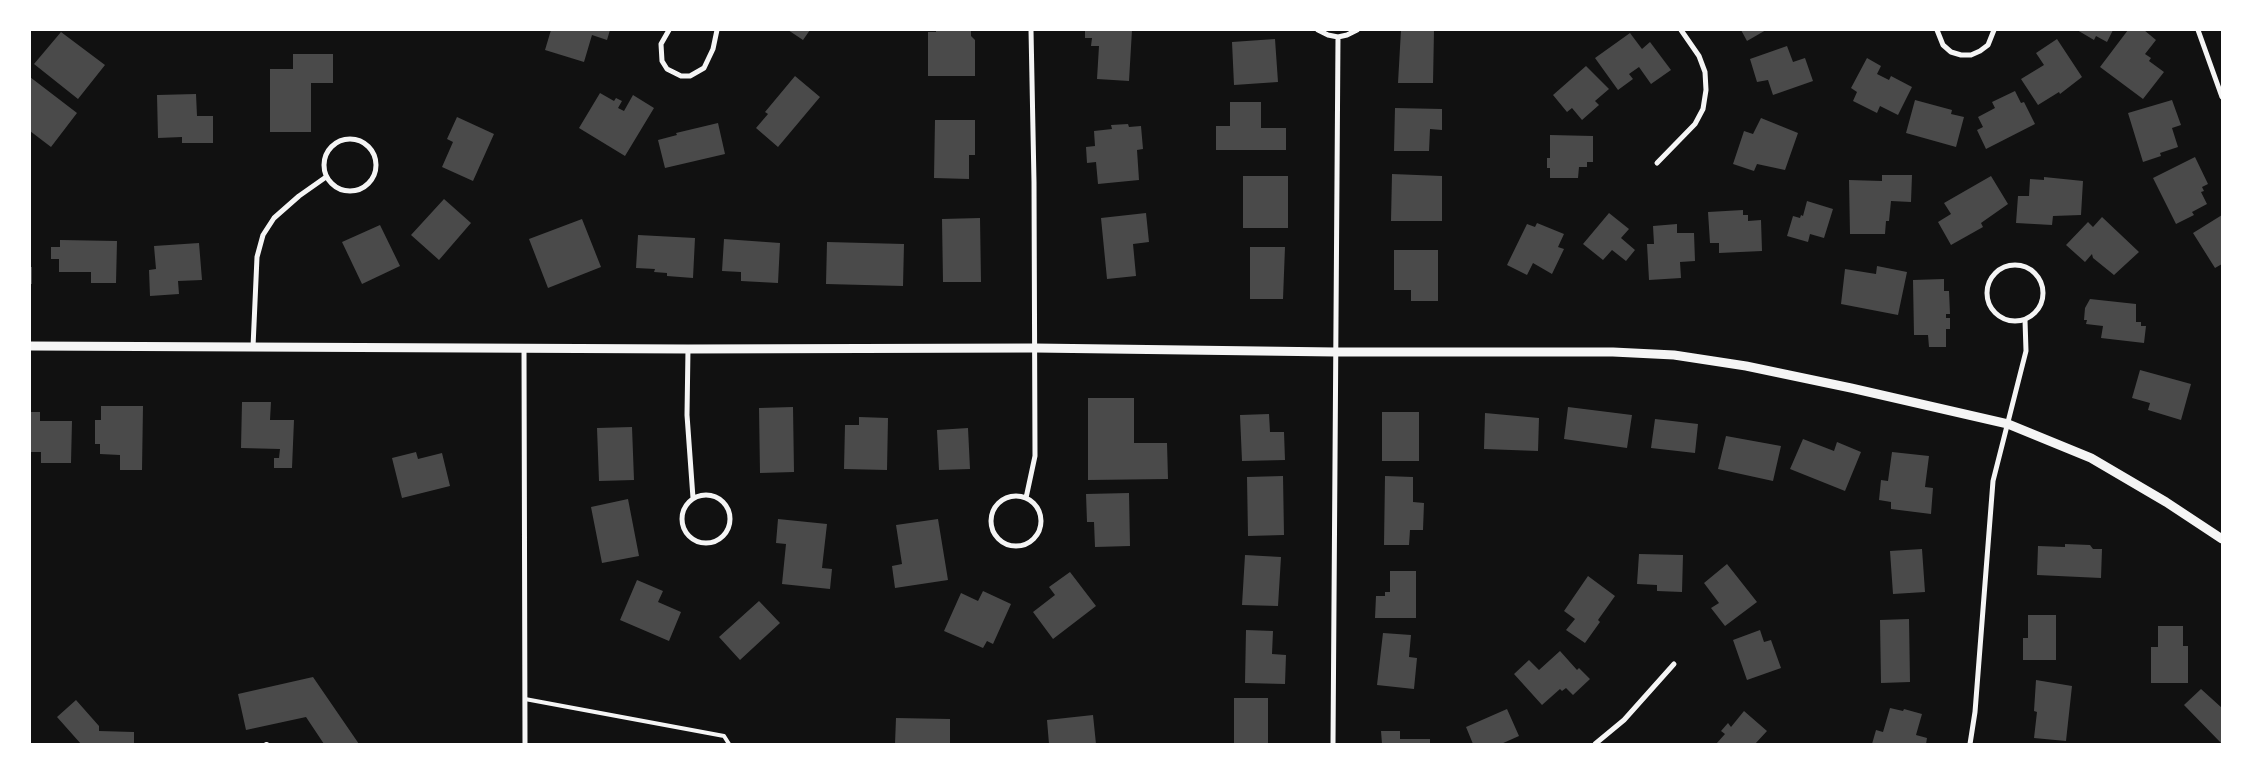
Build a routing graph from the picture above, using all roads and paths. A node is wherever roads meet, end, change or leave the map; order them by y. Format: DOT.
graph roads {
  1 [pos="669,30"];
  2 [pos="717,30"];
  3 [pos="1031,30"];
  4 [pos="1318,30"];
  5 [pos="1357,30"];
  6 [pos="1681,30"];
  7 [pos="1937,30"];
  8 [pos="1994,30"];
  9 [pos="2198,30"];
  10 [pos="1338,37"];
  11 [pos="2222,97"];
  12 [pos="1657,163"];
  13 [pos="326,177"];
  14 [pos="2025,320"];
  15 [pos="30,346"];
  16 [pos="253,346"];
  17 [pos="524,348"];
  18 [pos="1035,348"];
  19 [pos="688,350"];
  20 [pos="1335,352"];
  21 [pos="2008,424"];
  22 [pos="694,498"];
  23 [pos="1026,498"];
  24 [pos="2222,539"];
  25 [pos="1674,664"];
  26 [pos="525,699"];
  27 [pos="525,744"];
  28 [pos="729,744"];
  29 [pos="1332,744"];
  30 [pos="1595,744"];
  31 [pos="1970,744"];
  1 -- 2 [label="street"];
  3 -- 18 [label="street"];
  4 -- 10 [label="street"];
  5 -- 10 [label="street"];
  6 -- 12 [label="street"];
  7 -- 8 [label="street"];
  9 -- 11 [label="street"];
  10 -- 20 [label="street"];
  13 -- 13 [label="street"];
  13 -- 16 [label="street"];
  14 -- 14 [label="street"];
  14 -- 21 [label="street"];
  15 -- 16 [label="street"];
  16 -- 17 [label="street"];
  17 -- 19 [label="street"];
  17 -- 26 [label="street"];
  18 -- 19 [label="street"];
  18 -- 20 [label="street"];
  18 -- 23 [label="street"];
  19 -- 22 [label="street"];
  20 -- 21 [label="street"];
  20 -- 29 [label="street"];
  21 -- 24 [label="street"];
  21 -- 31 [label="street"];
  22 -- 22 [label="street"];
  23 -- 23 [label="street"];
  25 -- 30 [label="street"];
  26 -- 27 [label="street"];
  26 -- 28 [label="lane"];
}
